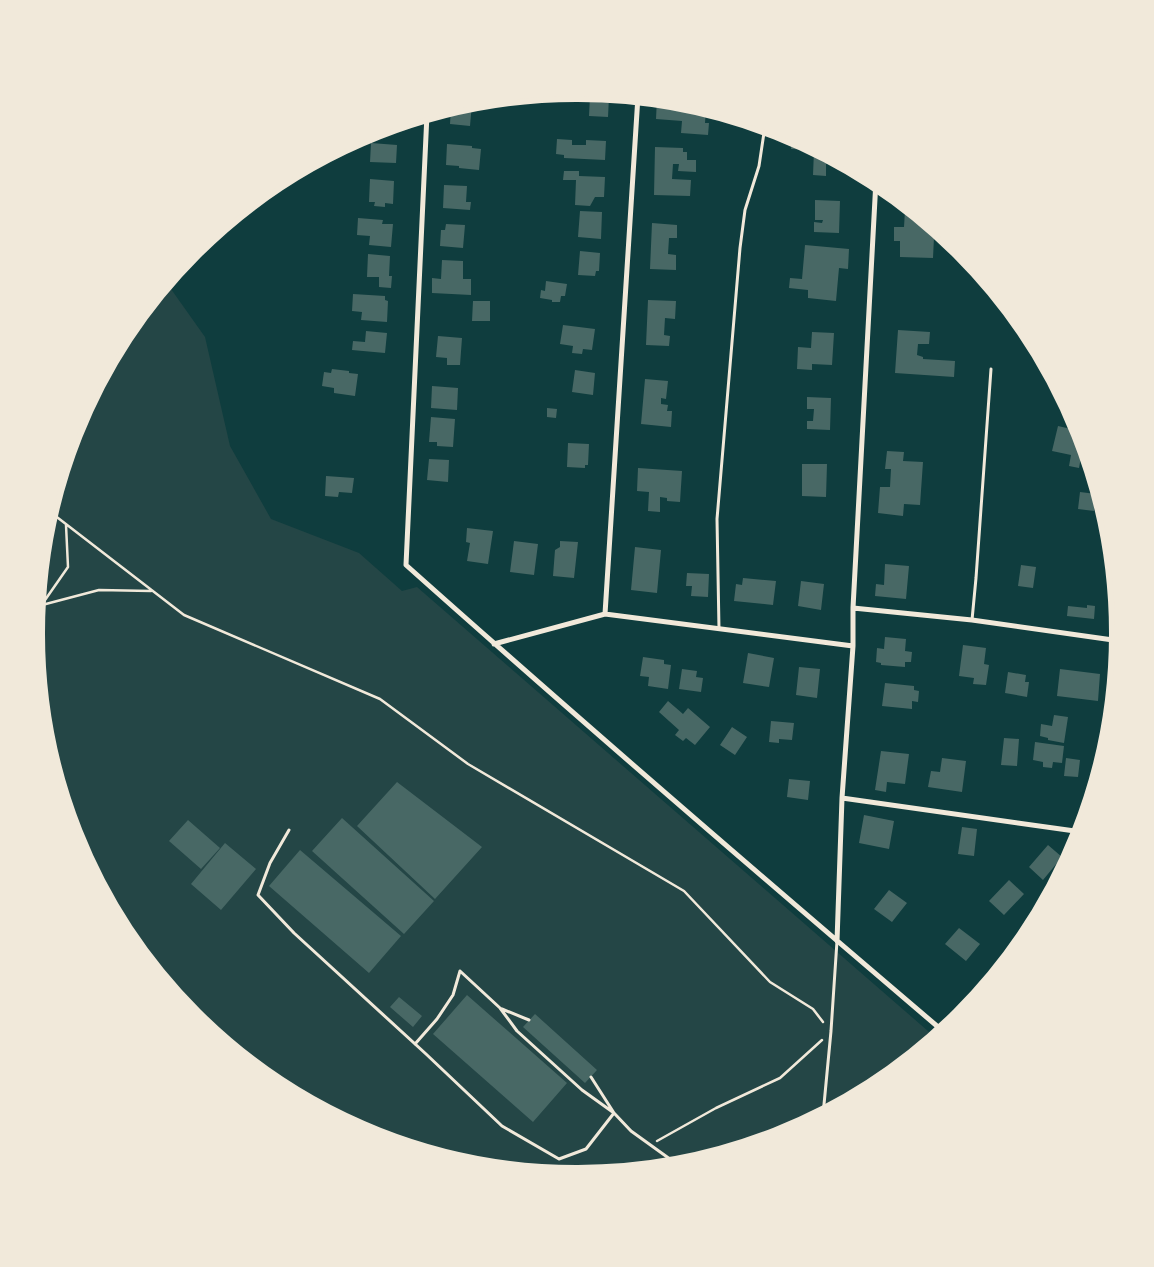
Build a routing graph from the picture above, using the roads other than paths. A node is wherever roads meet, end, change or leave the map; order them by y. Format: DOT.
graph roads {
  1 [pos="638,103"];
  2 [pos="427,121"];
  3 [pos="764,133"];
  4 [pos="875,190"];
  5 [pos="991,369"];
  6 [pos="853,608"];
  7 [pos="605,614"];
  8 [pos="972,620"];
  9 [pos="719,629"];
  10 [pos="1112,640"];
  11 [pos="494,644"];
  12 [pos="853,646"];
  13 [pos="842,798"];
  14 [pos="289,830"];
  15 [pos="1074,831"];
  16 [pos="837,941"];
  17 [pos="500,1008"];
  18 [pos="529,1020"];
  19 [pos="938,1027"];
  20 [pos="415,1044"];
  21 [pos="591,1077"];
  22 [pos="824,1107"];
  23 [pos="614,1113"];
  24 [pos="672,1159"];
  1 -- 7 [label="street"];
  2 -- 11 [label="street"];
  3 -- 9 [label="lane"];
  4 -- 6 [label="street"];
  5 -- 8 [label="lane"];
  6 -- 8 [label="street"];
  6 -- 12 [label="street"];
  7 -- 9 [label="street"];
  7 -- 11 [label="street"];
  8 -- 10 [label="street"];
  9 -- 12 [label="street"];
  11 -- 16 [label="street"];
  12 -- 13 [label="street"];
  13 -- 15 [label="street"];
  13 -- 16 [label="street"];
  14 -- 20 [label="lane"];
  16 -- 19 [label="street"];
  16 -- 22 [label="lane"];
  17 -- 18 [label="lane"];
  17 -- 20 [label="lane"];
  17 -- 23 [label="lane"];
  20 -- 23 [label="lane"];
  21 -- 23 [label="lane"];
  23 -- 24 [label="lane"];
}
